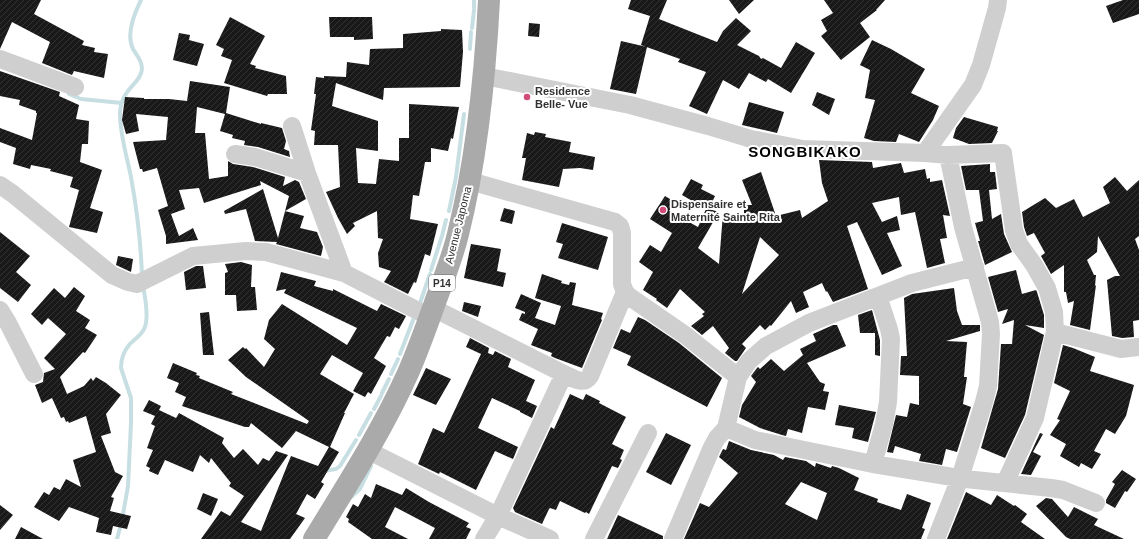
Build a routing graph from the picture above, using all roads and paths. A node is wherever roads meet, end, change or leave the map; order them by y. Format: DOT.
graph roads {
  1 [pos="489,0"];
  2 [pos="998,0"];
  3 [pos="0,59"];
  4 [pos="484,76"];
  5 [pos="75,87"];
  6 [pos="292,126"];
  7 [pos="924,153"];
  8 [pos="235,154"];
  9 [pos="948,155"];
  10 [pos="307,174"];
  11 [pos="470,181"];
  12 [pos="0,185"];
  13 [pos="975,268"];
  14 [pos="344,273"];
  15 [pos="625,292"];
  16 [pos="878,296"];
  17 [pos="0,310"];
  18 [pos="432,312"];
  19 [pos="1055,332"];
  20 [pos="1139,347"];
  21 [pos="34,374"];
  22 [pos="564,374"];
  23 [pos="738,377"];
  24 [pos="726,428"];
  25 [pos="648,433"];
  26 [pos="367,450"];
  27 [pos="873,464"];
  28 [pos="960,478"];
  29 [pos="1005,483"];
  30 [pos="1096,503"];
  31 [pos="498,516"];
  32 [pos="314,539"];
  33 [pos="484,539"];
  34 [pos="550,539"];
  35 [pos="594,539"];
  36 [pos="673,539"];
  37 [pos="936,539"];
  1 -- 4 [label="main road, Avenue Japoma / P14"];
  2 -- 7 [label="street"];
  3 -- 5 [label="street"];
  4 -- 7 [label="street"];
  4 -- 11 [label="main road, Avenue Japoma / P14"];
  6 -- 10 [label="street"];
  7 -- 9 [label="street"];
  8 -- 10 [label="street"];
  9 -- 13 [label="street"];
  9 -- 19 [label="street"];
  10 -- 14 [label="street"];
  11 -- 15 [label="street"];
  11 -- 18 [label="main road, Avenue Japoma / P14"];
  12 -- 14 [label="street"];
  13 -- 16 [label="street"];
  13 -- 28 [label="street"];
  14 -- 18 [label="street"];
  15 -- 22 [label="street"];
  15 -- 23 [label="street"];
  16 -- 23 [label="street"];
  16 -- 27 [label="street"];
  17 -- 21 [label="street"];
  18 -- 22 [label="street"];
  18 -- 26 [label="main road, Avenue Japoma / P14"];
  19 -- 20 [label="street"];
  19 -- 29 [label="street"];
  22 -- 31 [label="street"];
  23 -- 24 [label="street"];
  24 -- 27 [label="street"];
  24 -- 36 [label="street"];
  25 -- 35 [label="street"];
  26 -- 31 [label="street"];
  26 -- 32 [label="main road, Avenue Japoma / P14"];
  27 -- 28 [label="street"];
  28 -- 29 [label="street"];
  28 -- 37 [label="street"];
  29 -- 30 [label="street"];
  31 -- 33 [label="street"];
  31 -- 34 [label="street"];
}
